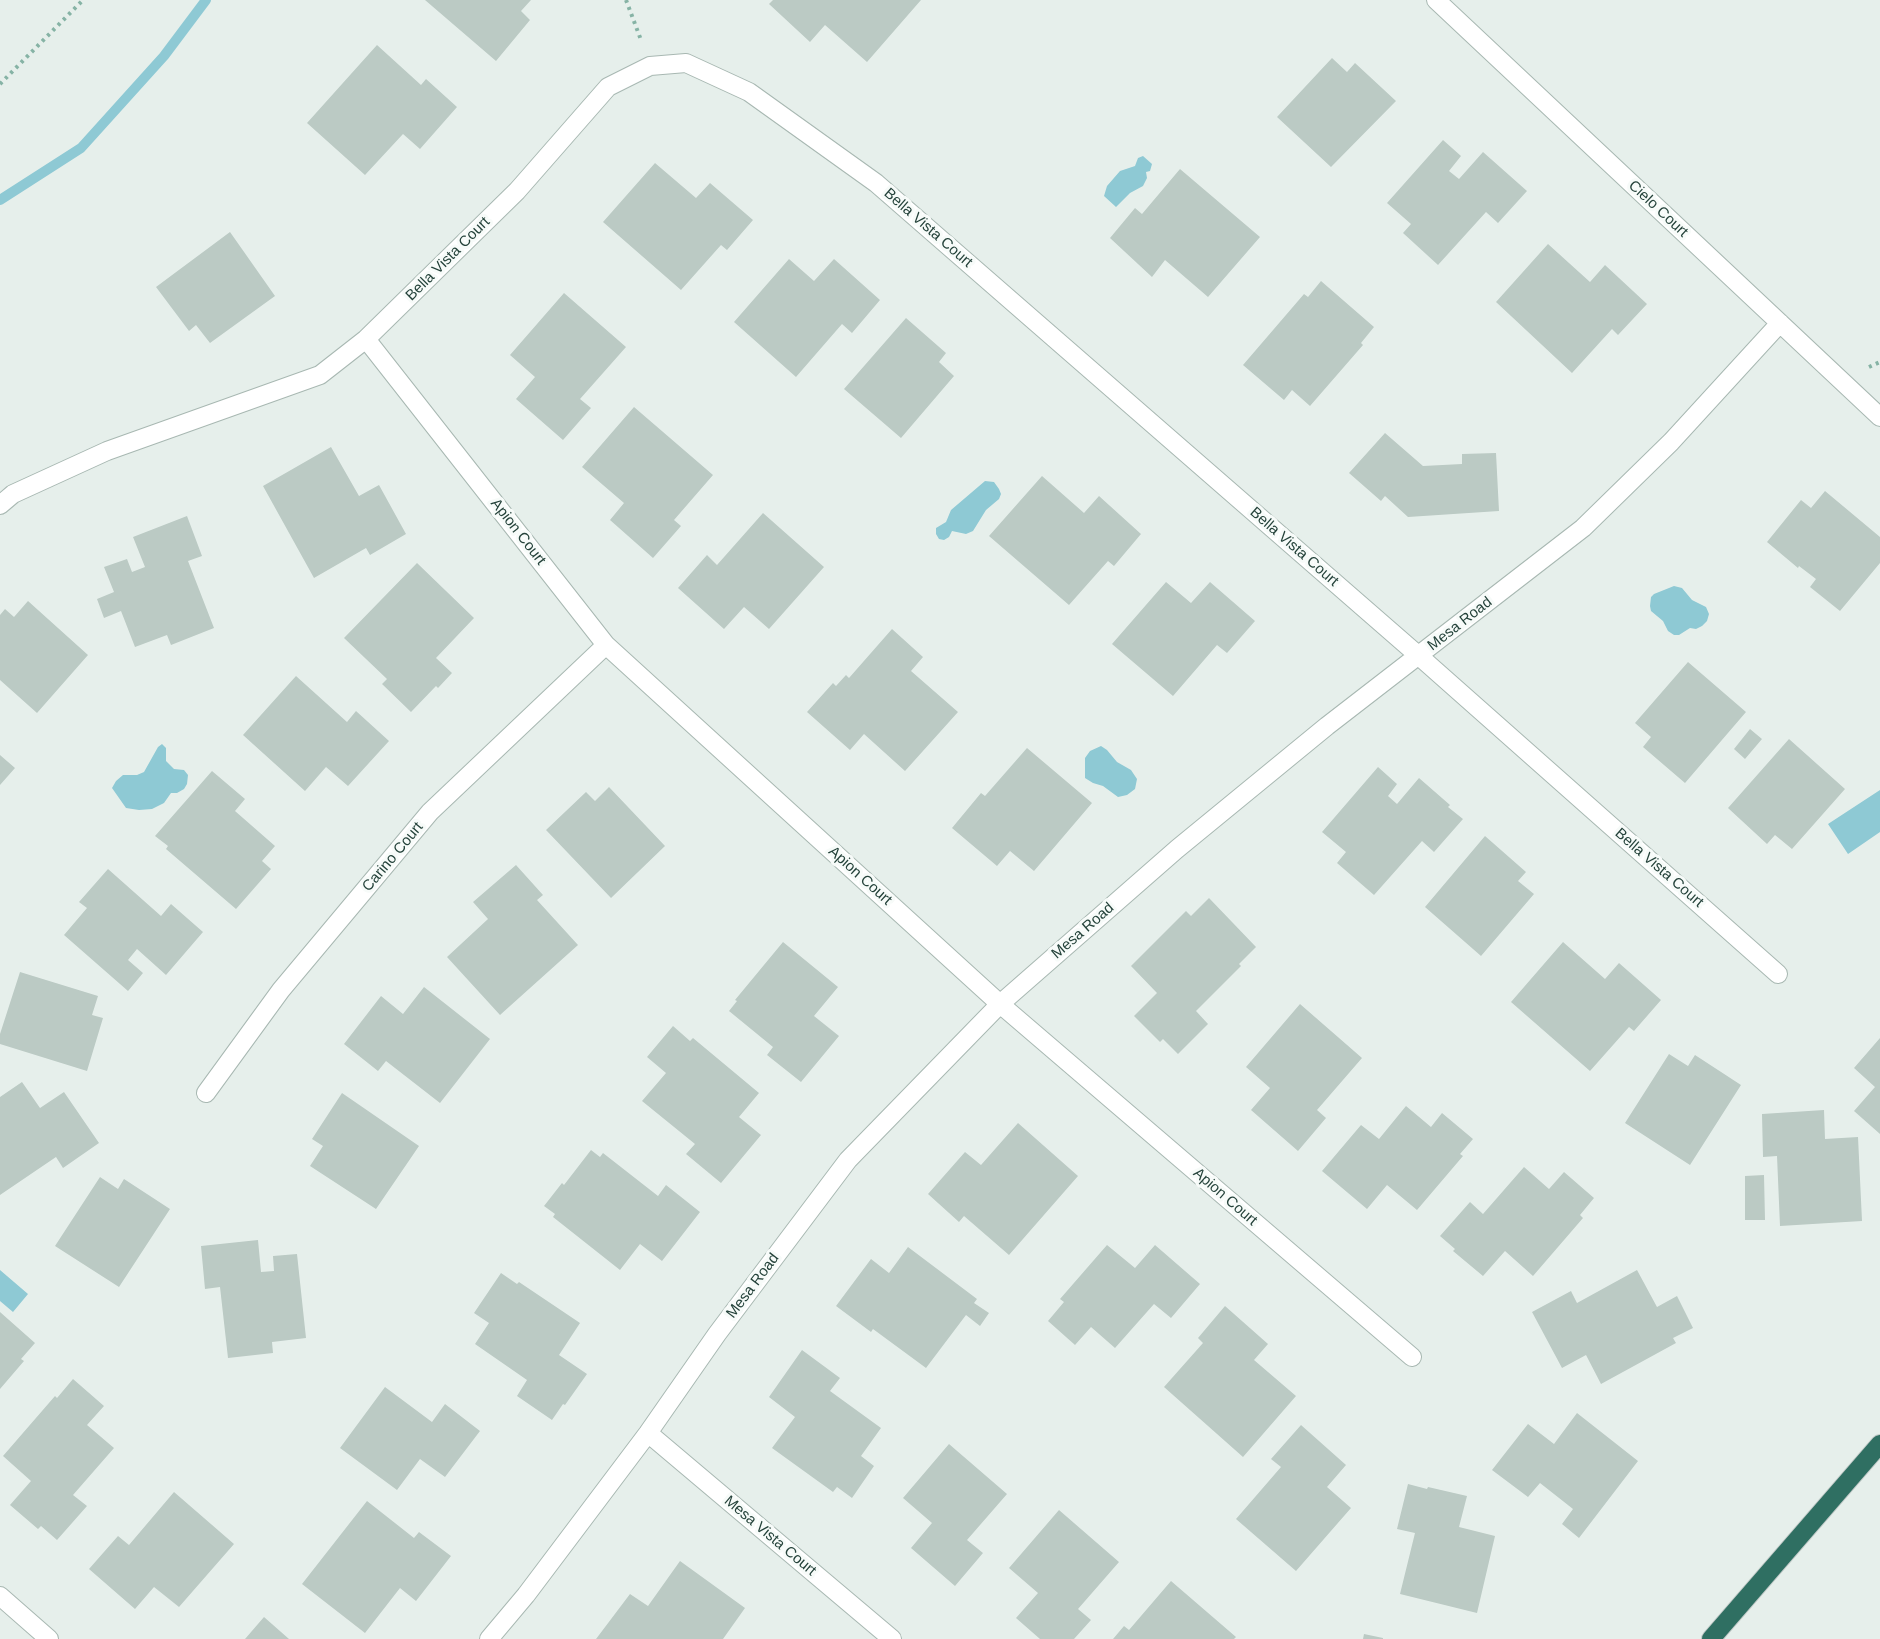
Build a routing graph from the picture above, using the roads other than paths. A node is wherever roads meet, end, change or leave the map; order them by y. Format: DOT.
graph roads {
  1 [pos="1436,0"];
  2 [pos="1780,323"];
  3 [pos="366,339"];
  4 [pos="1880,417"];
  5 [pos="0,505"];
  6 [pos="606,645"];
  7 [pos="1419,656"];
  8 [pos="1778,974"];
  9 [pos="1000,1004"];
  10 [pos="206,1093"];
  11 [pos="1412,1357"];
  12 [pos="648,1433"];
  13 [pos="1880,1444"];
  14 [pos="0,1596"];
  15 [pos="49,1639"];
  16 [pos="489,1639"];
  17 [pos="892,1639"];
  18 [pos="1711,1639"];
  1 -- 2 [label="street, Cielo Court"];
  2 -- 4 [label="street, Cielo Court"];
  2 -- 7 [label="street, Mesa Road"];
  3 -- 5 [label="street, Bella Vista Court"];
  3 -- 6 [label="street, Apion Court"];
  3 -- 7 [label="street, Bella Vista Court"];
  6 -- 9 [label="street, Apion Court"];
  6 -- 10 [label="street, Carino Court"];
  7 -- 8 [label="street, Bella Vista Court"];
  7 -- 9 [label="street, Mesa Road"];
  9 -- 11 [label="street, Apion Court"];
  9 -- 12 [label="street, Mesa Road"];
  12 -- 16 [label="street, Mesa Road"];
  12 -- 17 [label="street, Mesa Vista Court"];
  13 -- 18 [label="highway"];
  14 -- 15 [label="street"];
}
